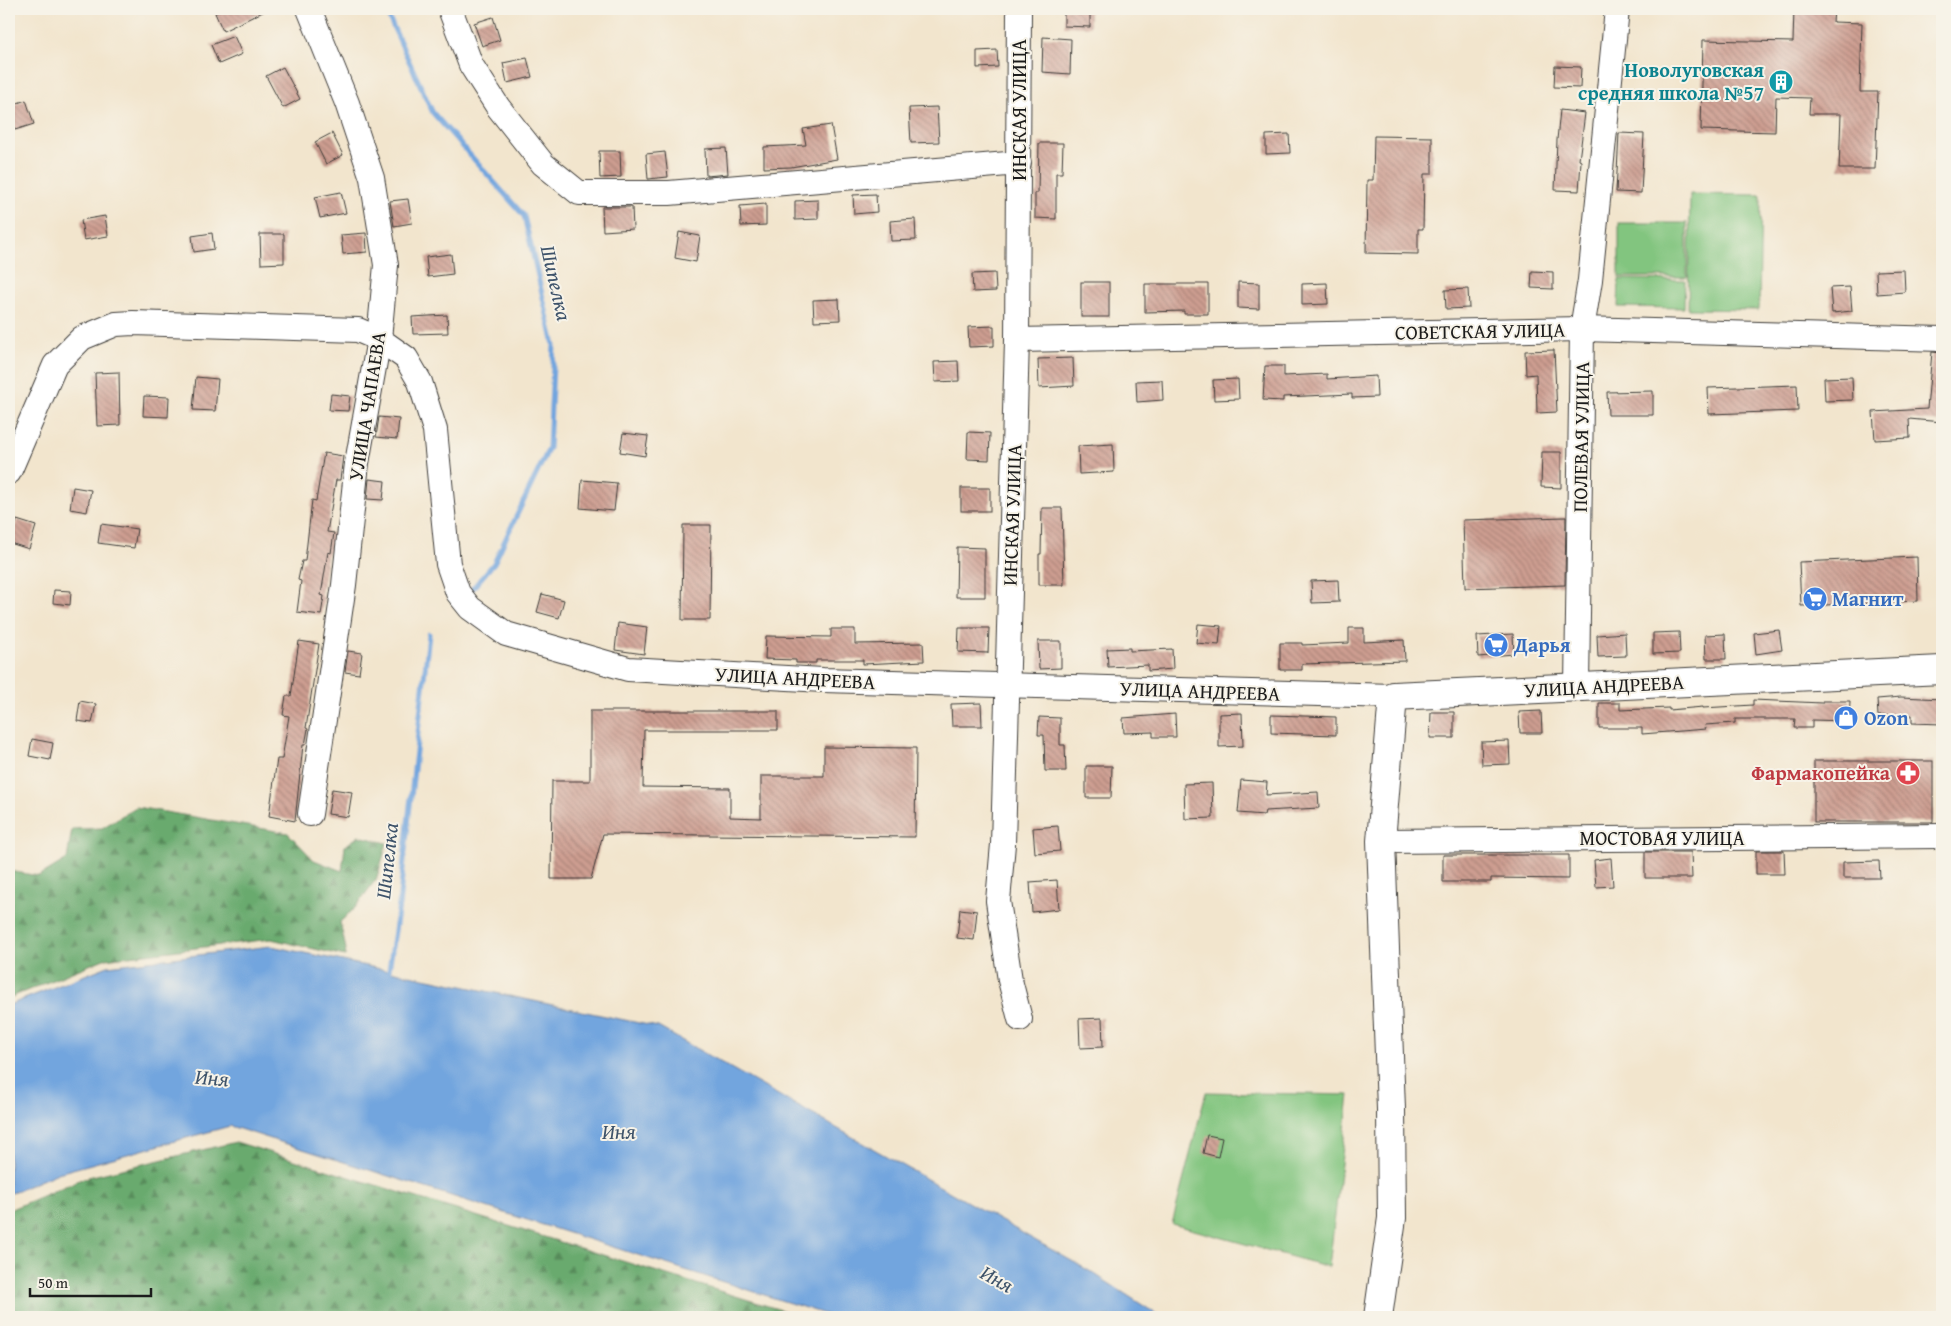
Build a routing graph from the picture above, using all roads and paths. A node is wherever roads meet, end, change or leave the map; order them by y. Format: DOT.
graph roads {
  1 [pos="309,9"];
  2 [pos="450,9"];
  3 [pos="1019,9"];
  4 [pos="1617,9"];
  5 [pos="1019,163"];
  6 [pos="1582,329"];
  7 [pos="379,339"];
  8 [pos="1942,339"];
  9 [pos="1017,340"];
  10 [pos="9,472"];
  11 [pos="1942,670"];
  12 [pos="1007,685"];
  13 [pos="1577,687"];
  14 [pos="1393,696"];
  15 [pos="310,814"];
  16 [pos="1942,836"];
  17 [pos="1381,840"];
  18 [pos="1020,1019"];
  19 [pos="1378,1315"];
  1 -- 7 [label="street, УЛИЦА ЧАПАЕВА"];
  2 -- 5 [label="street"];
  3 -- 5 [label="street, ИНСКАЯ УЛИЦА"];
  4 -- 6 [label="street, ПОЛЕВАЯ УЛИЦА"];
  5 -- 9 [label="street, ИНСКАЯ УЛИЦА"];
  6 -- 8 [label="street, СОВЕТСКАЯ УЛИЦА"];
  6 -- 9 [label="street, СОВЕТСКАЯ УЛИЦА"];
  6 -- 13 [label="street, ПОЛЕВАЯ УЛИЦА"];
  7 -- 10 [label="street"];
  7 -- 12 [label="street, УЛИЦА АНДРЕЕВА"];
  7 -- 15 [label="street, УЛИЦА ЧАПАЕВА"];
  9 -- 12 [label="street, ИНСКАЯ УЛИЦА"];
  11 -- 13 [label="main road, УЛИЦА АНДРЕЕВА"];
  12 -- 14 [label="street, УЛИЦА АНДРЕЕВА"];
  12 -- 18 [label="street, ИНСКАЯ УЛИЦА"];
  13 -- 14 [label="main road, УЛИЦА АНДРЕЕВА"];
  14 -- 17 [label="main road"];
  16 -- 17 [label="street, МОСТОВАЯ УЛИЦА"];
  17 -- 19 [label="main road"];
}
